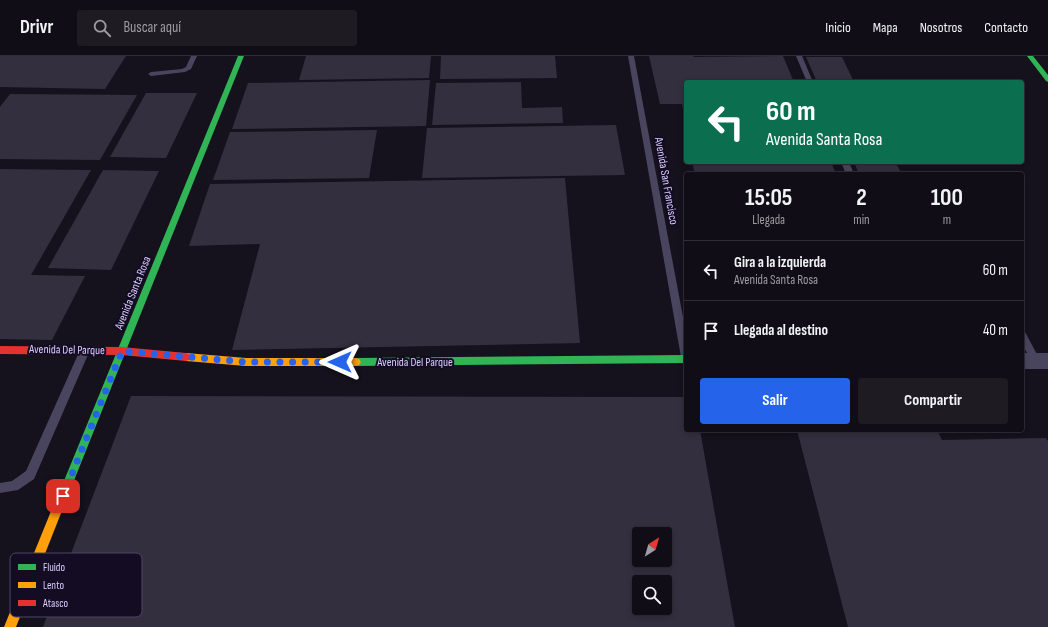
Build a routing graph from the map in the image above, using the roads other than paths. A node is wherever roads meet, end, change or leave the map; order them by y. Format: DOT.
graph roads {
  1 [pos="194,56"];
  2 [pos="241,56"];
  3 [pos="631,56"];
  4 [pos="799,56"];
  5 [pos="1030,56"];
  6 [pos="151,74"];
  7 [pos="809,80"];
  8 [pos="1048,80"];
  9 [pos="1024,339"];
  10 [pos="684,347"];
  11 [pos="0,350"];
  12 [pos="85,350"];
  13 [pos="122,351"];
  14 [pos="684,358"];
  15 [pos="1035,361"];
  16 [pos="0,488"];
  17 [pos="40,553"];
  18 [pos="14,617"];
  19 [pos="10,627"];
  1 -- 6 [label="lane"];
  2 -- 13 [label="street, Avenida Santa Rosa"];
  3 -- 10 [label="lane, Avenida San Francisco"];
  4 -- 7 [label="lane"];
  5 -- 8 [label="street"];
  9 -- 15 [label="lane"];
  11 -- 12 [label="street, Avenida Del Parque"];
  12 -- 13 [label="street, Avenida Del Parque"];
  12 -- 16 [label="lane"];
  13 -- 14 [label="street, Avenida Del Parque"];
  13 -- 17 [label="street, Avenida Santa Rosa"];
  18 -- 19 [label="street, Avenida Santa Rosa"];
}
